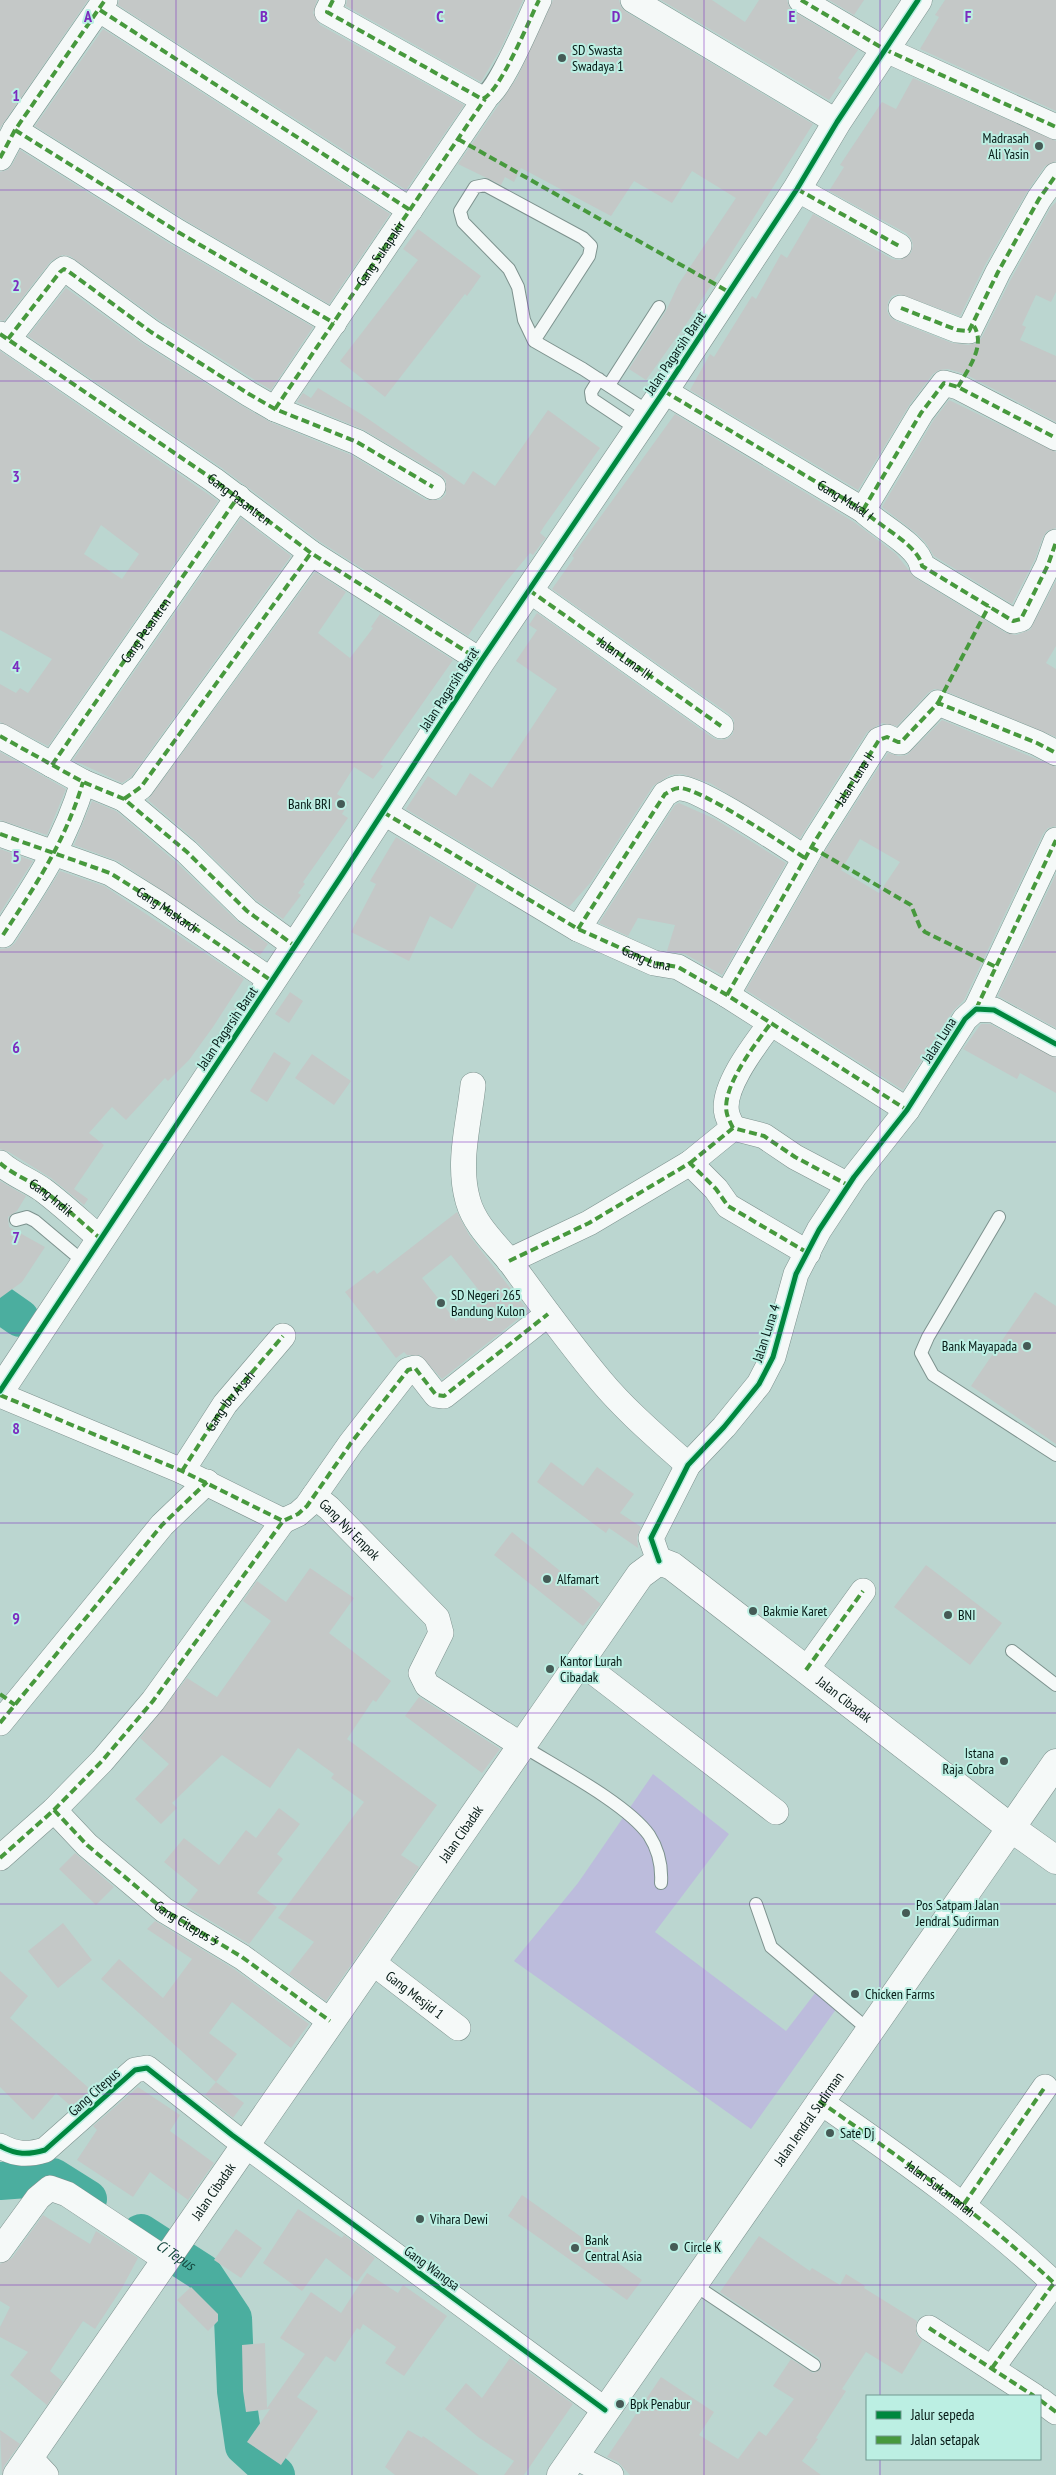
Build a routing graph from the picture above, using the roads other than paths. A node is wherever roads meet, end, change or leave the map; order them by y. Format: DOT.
graph roads {
  1 [pos="333,0"];
  2 [pos="539,0"];
  3 [pos="633,0"];
  4 [pos="801,0"];
  5 [pos="918,0"];
  6 [pos="102,5"];
  7 [pos="884,49"];
  8 [pos="485,99"];
  9 [pos="837,122"];
  10 [pos="1056,126"];
  11 [pos="15,130"];
  12 [pos="1,155"];
  13 [pos="1053,186"];
  14 [pos="797,189"];
  15 [pos="410,210"];
  16 [pos="899,246"];
  17 [pos="660,307"];
  18 [pos="901,308"];
  19 [pos="334,323"];
  20 [pos="4,336"];
  21 [pos="534,341"];
  22 [pos="604,382"];
  23 [pos="275,409"];
  24 [pos="650,411"];
  25 [pos="1056,438"];
  26 [pos="433,487"];
  27 [pos="238,497"];
  28 [pos="862,510"];
  29 [pos="1056,542"];
  30 [pos="311,553"];
  31 [pos="528,590"];
  32 [pos="481,661"];
  33 [pos="721,726"];
  34 [pos="0,736"];
  35 [pos="1056,753"];
  36 [pos="52,765"];
  37 [pos="83,782"];
  38 [pos="124,799"];
  39 [pos="383,812"];
  40 [pos="0,834"];
  41 [pos="1056,840"];
  42 [pos="55,854"];
  43 [pos="805,858"];
  44 [pos="578,929"];
  45 [pos="3,935"];
  46 [pos="295,946"];
  47 [pos="272,981"];
  48 [pos="727,995"];
  49 [pos="976,1009"];
  50 [pos="771,1023"];
  51 [pos="1056,1044"];
  52 [pos="473,1085"];
  53 [pos="907,1110"];
  54 [pos="733,1128"];
  55 [pos="0,1163"];
  56 [pos="690,1163"];
  57 [pos="848,1186"];
  58 [pos="999,1217"];
  59 [pos="16,1220"];
  60 [pos="100,1239"];
  61 [pos="808,1253"];
  62 [pos="509,1261"];
  63 [pos="85,1263"];
  64 [pos="548,1314"];
  65 [pos="283,1336"];
  66 [pos="0,1391"];
  67 [pos="0,1394"];
  68 [pos="1056,1455"];
  69 [pos="688,1465"];
  70 [pos="182,1470"];
  71 [pos="207,1482"];
  72 [pos="314,1496"];
  73 [pos="283,1521"];
  74 [pos="659,1561"];
  75 [pos="863,1591"];
  76 [pos="1012,1651"];
  77 [pos="579,1662"];
  78 [pos="806,1670"];
  79 [pos="1056,1685"];
  80 [pos="5,1707"];
  81 [pos="521,1745"];
  82 [pos="1056,1763"];
  83 [pos="54,1810"];
  84 [pos="776,1812"];
  85 [pos="1011,1828"];
  86 [pos="0,1858"];
  87 [pos="1056,1860"];
  88 [pos="661,1882"];
  89 [pos="756,1904"];
  90 [pos="372,1962"];
  91 [pos="330,2021"];
  92 [pos="458,2028"];
  93 [pos="870,2030"];
  94 [pos="1045,2088"];
  95 [pos="819,2101"];
  96 [pos="246,2144"];
  97 [pos="0,2146"];
  98 [pos="964,2204"];
  99 [pos="0,2250"];
  100 [pos="170,2252"];
  101 [pos="693,2284"];
  102 [pos="1055,2284"];
  103 [pos="929,2328"];
  104 [pos="814,2365"];
  105 [pos="992,2368"];
  106 [pos="1032,2395"];
  107 [pos="1041,2401"];
  108 [pos="605,2410"];
  109 [pos="1056,2412"];
  110 [pos="568,2466"];
  111 [pos="30,2469"];
  112 [pos="611,2475"];
  1 -- 8 [label="street"];
  2 -- 8 [label="street, Gang Sukapakir"];
  3 -- 9 [label="street"];
  4 -- 7 [label="street"];
  5 -- 7 [label="main road, Jalan Pagarsih Barat"];
  6 -- 11 [label="street"];
  6 -- 15 [label="street"];
  7 -- 9 [label="main road, Jalan Pagarsih Barat"];
  7 -- 10 [label="street"];
  8 -- 15 [label="street, Gang Sukapakir"];
  9 -- 14 [label="main road, Jalan Pagarsih Barat"];
  11 -- 12 [label="street"];
  11 -- 19 [label="street"];
  13 -- 18 [label="street"];
  14 -- 16 [label="street"];
  14 -- 24 [label="main road, Jalan Pagarsih Barat"];
  15 -- 19 [label="street, Gang Sukapakir"];
  17 -- 22 [label="lane"];
  19 -- 23 [label="street, Gang Sukapakir"];
  20 -- 23 [label="street"];
  20 -- 27 [label="street, Gang Pasantren"];
  21 -- 21 [label="lane"];
  21 -- 22 [label="lane"];
  22 -- 24 [label="lane"];
  22 -- 24 [label="lane"];
  23 -- 26 [label="street"];
  24 -- 28 [label="street, Gang Mukal I"];
  24 -- 31 [label="main road, Jalan Pagarsih Barat"];
  25 -- 28 [label="street"];
  27 -- 30 [label="street, Gang Pasantren"];
  27 -- 36 [label="street, Gang Pesantren"];
  28 -- 29 [label="street, Gang Mukal I"];
  30 -- 32 [label="street, Gang Pasantren"];
  30 -- 38 [label="street"];
  31 -- 32 [label="main road, Jalan Pagarsih Barat"];
  31 -- 33 [label="street, Jalan Luna III"];
  32 -- 39 [label="main road, Jalan Pagarsih Barat"];
  34 -- 36 [label="street"];
  35 -- 43 [label="street, Jalan Luna II"];
  36 -- 37 [label="street"];
  37 -- 38 [label="street"];
  37 -- 42 [label="street"];
  38 -- 46 [label="street"];
  39 -- 44 [label="street, Gang Luna"];
  39 -- 46 [label="main road, Jalan Pagarsih Barat"];
  40 -- 42 [label="street, Gang Maskardi"];
  41 -- 49 [label="street, Jalan Luna"];
  42 -- 45 [label="street"];
  42 -- 47 [label="street, Gang Maskardi"];
  43 -- 44 [label="street"];
  43 -- 48 [label="street, Jalan Luna II"];
  44 -- 48 [label="street, Gang Luna"];
  46 -- 47 [label="main road, Jalan Pagarsih Barat"];
  47 -- 60 [label="main road, Jalan Pagarsih Barat"];
  48 -- 50 [label="street, Gang Luna"];
  49 -- 51 [label="street"];
  49 -- 53 [label="street, Jalan Luna"];
  50 -- 53 [label="street, Gang Luna"];
  50 -- 54 [label="street"];
  52 -- 62 [label="street"];
  53 -- 57 [label="street, Jalan Luna 4"];
  54 -- 56 [label="street"];
  54 -- 57 [label="street"];
  55 -- 60 [label="street, Gang Indik"];
  56 -- 61 [label="street"];
  56 -- 62 [label="street"];
  57 -- 61 [label="street, Jalan Luna 4"];
  58 -- 68 [label="lane"];
  59 -- 63 [label="lane"];
  60 -- 63 [label="main road, Jalan Pagarsih Barat"];
  61 -- 69 [label="street, Jalan Luna 4"];
  62 -- 64 [label="street"];
  63 -- 66 [label="main road, Jalan Pagarsih Barat"];
  64 -- 69 [label="street"];
  64 -- 72 [label="street"];
  65 -- 70 [label="street, Gang Ibu Aisah"];
  67 -- 70 [label="street"];
  69 -- 74 [label="street, Jalan Luna 4"];
  70 -- 71 [label="street"];
  71 -- 73 [label="street"];
  71 -- 80 [label="street"];
  72 -- 73 [label="street, Gang Nyi Empok"];
  72 -- 81 [label="street, Gang Nyi Empok"];
  73 -- 83 [label="street"];
  74 -- 77 [label="main road, Jalan Cibadak"];
  74 -- 78 [label="main road, Jalan Cibadak"];
  75 -- 78 [label="street"];
  76 -- 79 [label="lane"];
  77 -- 81 [label="main road, Jalan Cibadak"];
  77 -- 84 [label="street"];
  78 -- 85 [label="main road, Jalan Cibadak"];
  81 -- 88 [label="lane"];
  81 -- 90 [label="main road, Jalan Cibadak"];
  82 -- 85 [label="main road, Jalan Jendral Sudirman"];
  83 -- 86 [label="street"];
  83 -- 91 [label="street, Gang Citepus 3"];
  85 -- 87 [label="main road, Jalan Cibadak"];
  85 -- 93 [label="main road, Jalan Jendral Sudirman"];
  89 -- 93 [label="lane"];
  90 -- 91 [label="main road, Jalan Cibadak"];
  90 -- 92 [label="street, Gang Mesjid 1"];
  91 -- 96 [label="main road, Jalan Cibadak"];
  93 -- 95 [label="main road, Jalan Jendral Sudirman"];
  94 -- 98 [label="street"];
  95 -- 98 [label="street, Jalan Sukamanah"];
  95 -- 101 [label="main road, Jalan Jendral Sudirman"];
  96 -- 97 [label="street, Gang Citepus"];
  96 -- 100 [label="main road, Jalan Cibadak"];
  96 -- 108 [label="street, Gang Wangsa"];
  98 -- 102 [label="street, Jalan Sukamanah"];
  99 -- 100 [label="street"];
  100 -- 111 [label="main road, Jalan Cibadak"];
  101 -- 104 [label="lane"];
  101 -- 108 [label="main road, Jalan Jendral Sudirman"];
  102 -- 105 [label="street"];
  103 -- 105 [label="street"];
  105 -- 106 [label="street"];
  107 -- 109 [label="street"];
  108 -- 110 [label="main road, Jalan Jendral Sudirman"];
  110 -- 112 [label="street"];
}
